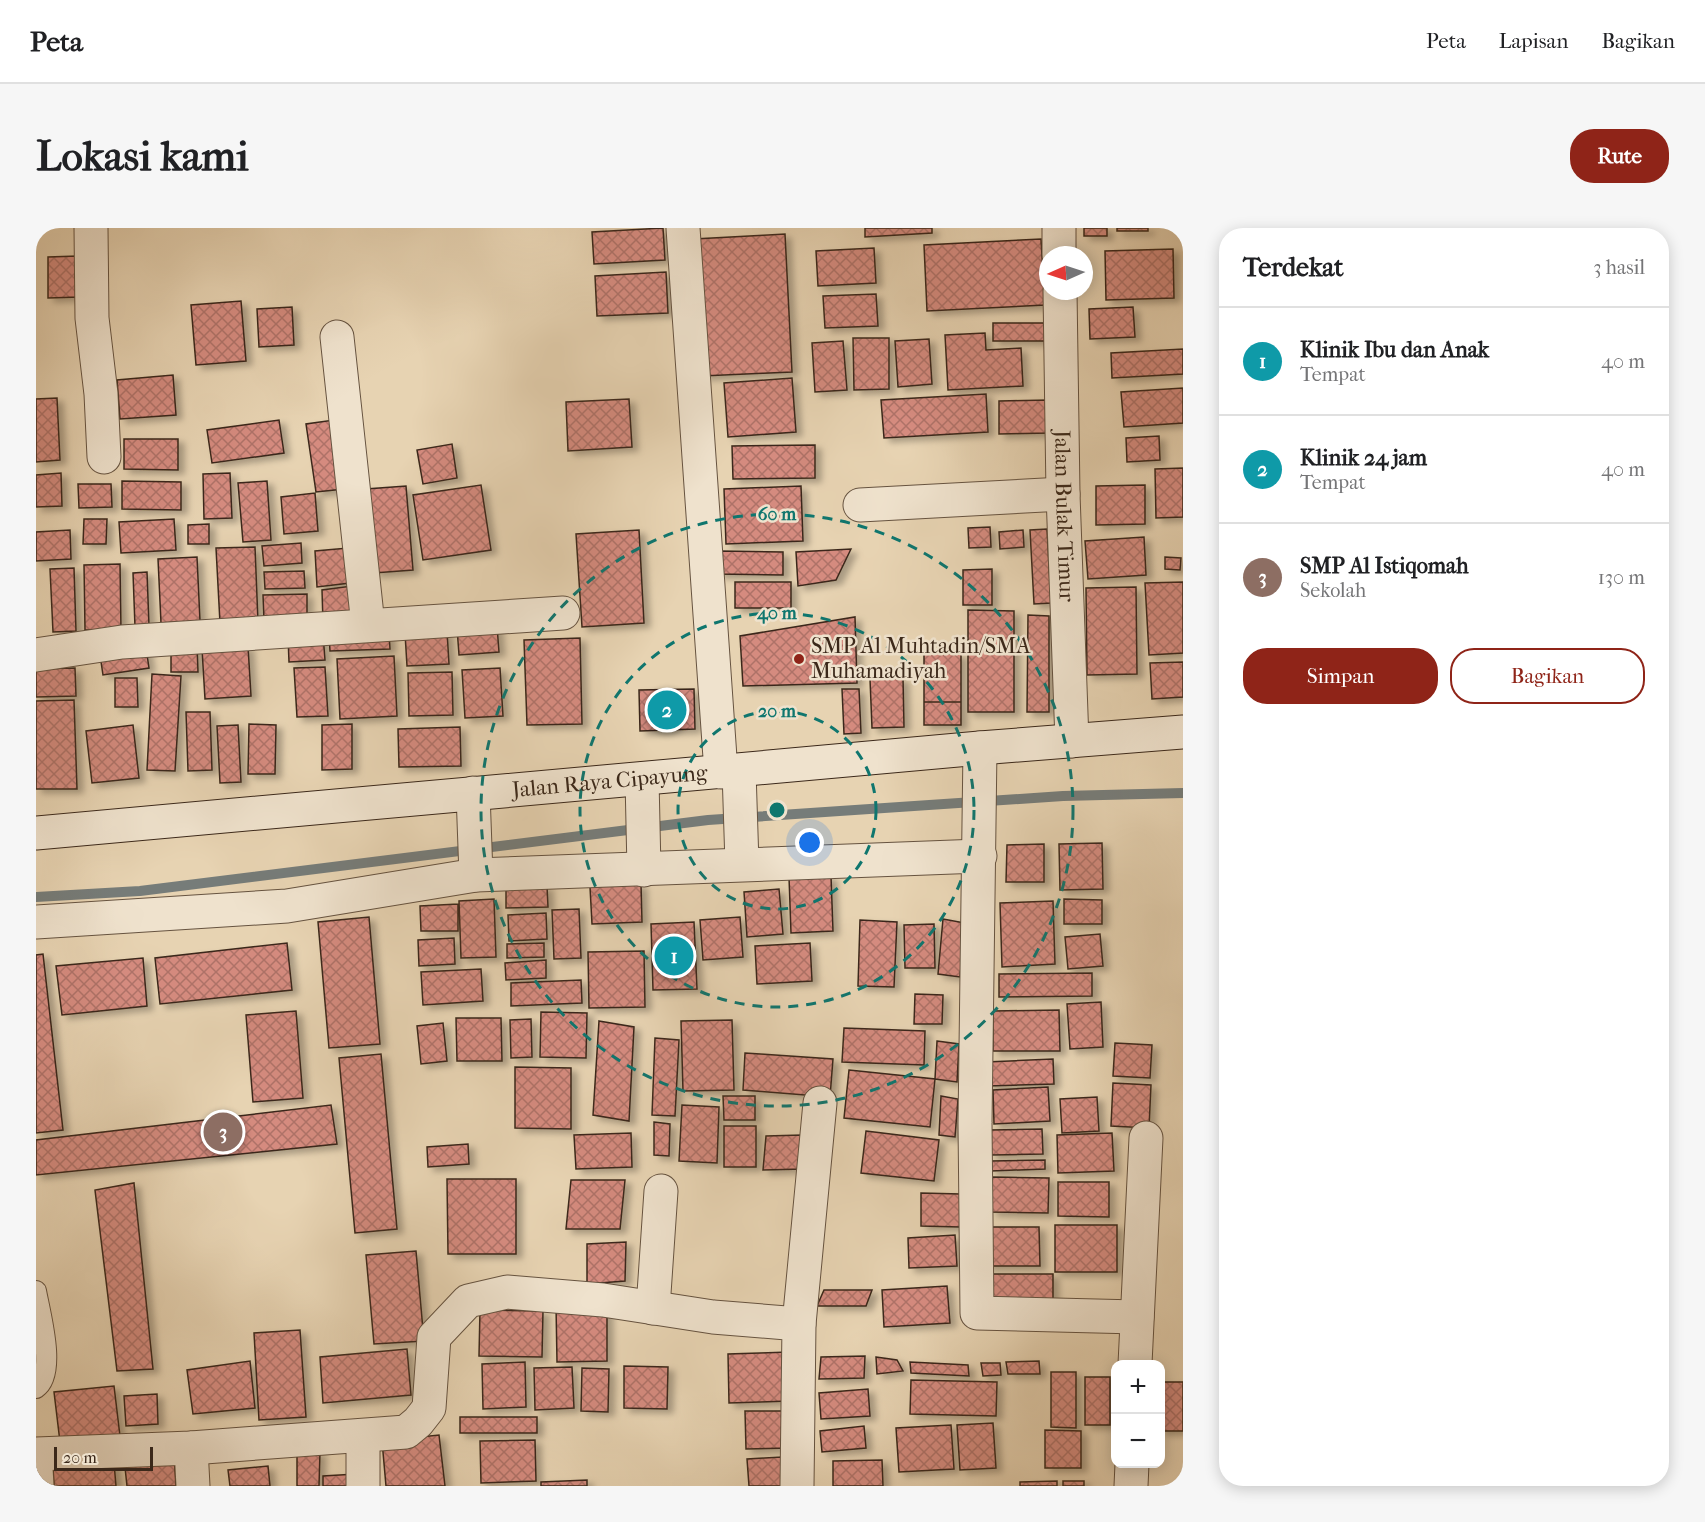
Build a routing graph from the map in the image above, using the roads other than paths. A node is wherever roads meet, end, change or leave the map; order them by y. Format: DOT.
graph roads {
  1 [pos="91,228"];
  2 [pos="683,228"];
  3 [pos="1059,228"];
  4 [pos="1059,246"];
  5 [pos="1060,300"];
  6 [pos="337,337"];
  7 [pos="104,457"];
  8 [pos="1064,494"];
  9 [pos="860,505"];
  10 [pos="563,613"];
  11 [pos="368,625"];
  12 [pos="36,655"];
  13 [pos="1183,732"];
  14 [pos="1071,741"];
  15 [pos="979,758"];
  16 [pos="733,779"];
  17 [pos="642,794"];
  18 [pos="473,806"];
  19 [pos="36,833"];
  20 [pos="980,843"];
  21 [pos="742,856"];
  22 [pos="644,863"];
  23 [pos="476,868"];
  24 [pos="36,922"];
  25 [pos="820,1103"];
  26 [pos="1146,1138"];
  27 [pos="661,1191"];
  28 [pos="36,1291"];
  29 [pos="653,1308"];
  30 [pos="1137,1317"];
  31 [pos="799,1324"];
  32 [pos="1135,1360"];
  33 [pos="36,1388"];
  34 [pos="363,1436"];
  35 [pos="191,1448"];
  36 [pos="36,1454"];
  37 [pos="36,1468"];
  38 [pos="1132,1468"];
  39 [pos="37,1486"];
  40 [pos="194,1486"];
  41 [pos="363,1486"];
  42 [pos="797,1486"];
  43 [pos="1131,1486"];
  1 -- 7 [label="street"];
  2 -- 16 [label="street"];
  3 -- 4 [label="street"];
  5 -- 8 [label="street, Jalan Bulak Timur"];
  6 -- 11 [label="street"];
  8 -- 9 [label="street"];
  8 -- 14 [label="street, Jalan Bulak Timur"];
  10 -- 11 [label="street"];
  11 -- 12 [label="street"];
  13 -- 14 [label="street, Jalan Raya Cipayung"];
  14 -- 15 [label="street, Jalan Raya Cipayung"];
  15 -- 16 [label="street, Jalan Raya Cipayung"];
  15 -- 20 [label="street"];
  16 -- 17 [label="street, Jalan Raya Cipayung"];
  16 -- 21 [label="street"];
  17 -- 18 [label="street, Jalan Raya Cipayung"];
  17 -- 22 [label="street"];
  18 -- 19 [label="street, Jalan Raya Cipayung"];
  18 -- 23 [label="street"];
  20 -- 21 [label="street"];
  20 -- 30 [label="street"];
  21 -- 22 [label="street"];
  22 -- 23 [label="street"];
  23 -- 24 [label="street"];
  25 -- 31 [label="street"];
  26 -- 30 [label="street"];
  27 -- 29 [label="street"];
  28 -- 33 [label="lane"];
  29 -- 31 [label="street"];
  29 -- 34 [label="street"];
  30 -- 32 [label="street"];
  31 -- 42 [label="street"];
  34 -- 35 [label="street"];
  34 -- 41 [label="street"];
  35 -- 36 [label="street"];
  35 -- 40 [label="street"];
  37 -- 39 [label="street"];
  38 -- 43 [label="street"];
}
